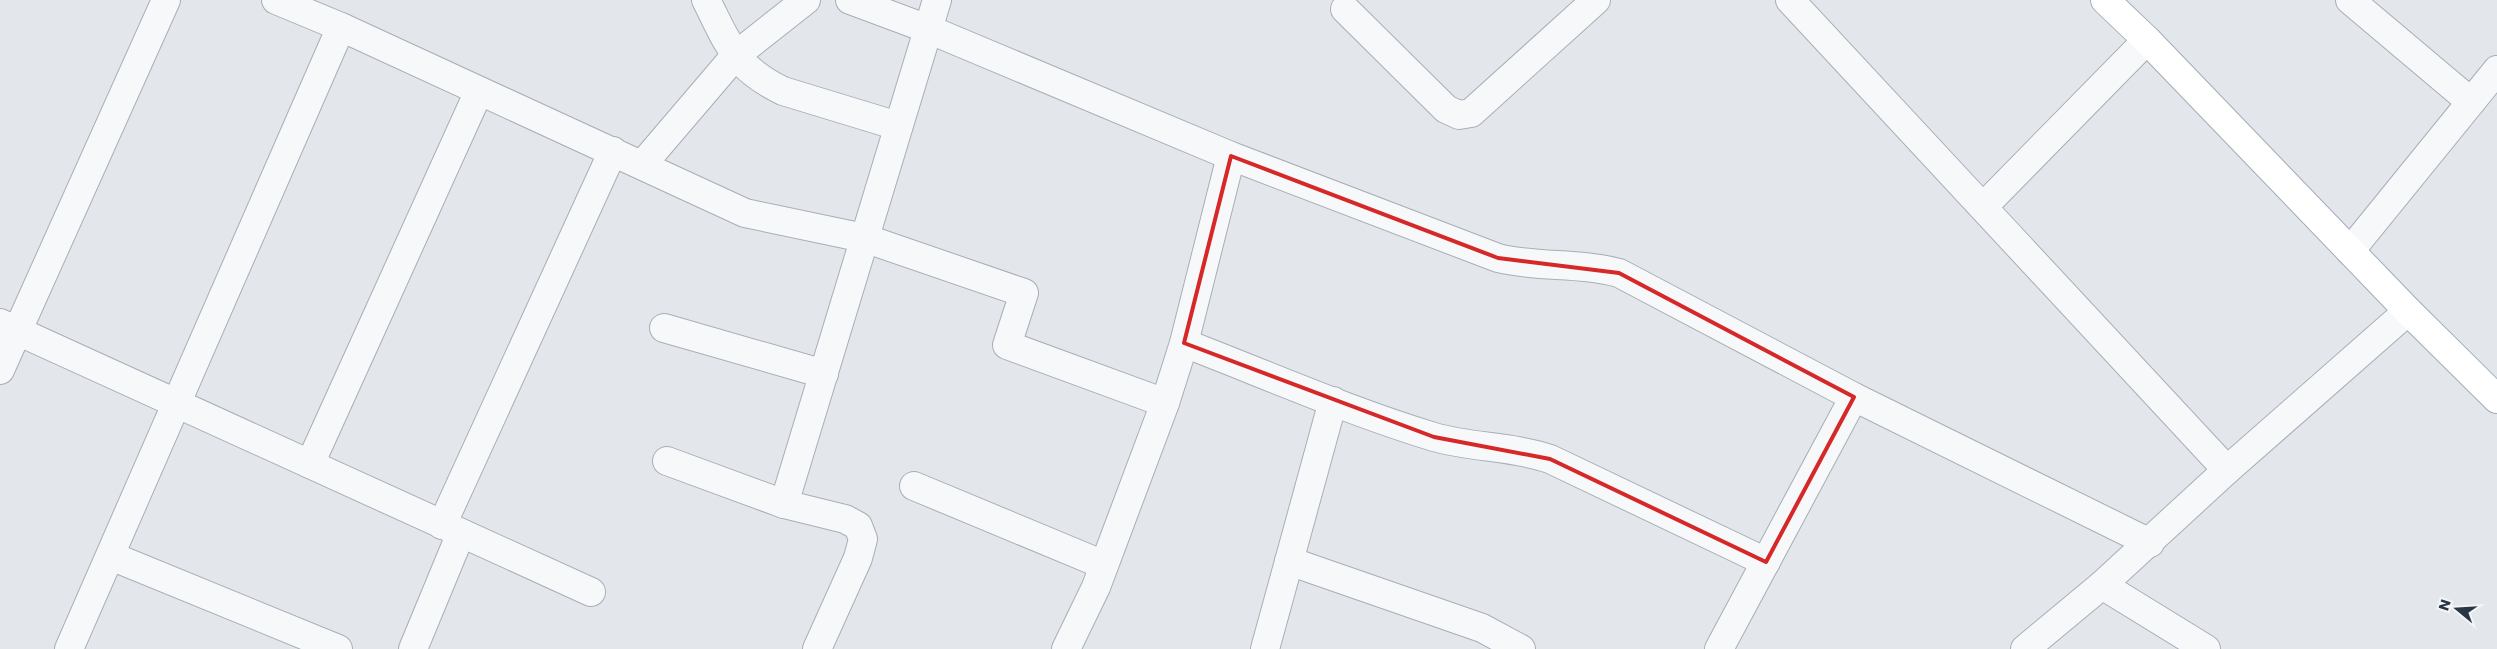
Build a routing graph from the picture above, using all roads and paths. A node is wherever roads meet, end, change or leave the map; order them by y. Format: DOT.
graph roads {
  1 [pos="166,0"];
  2 [pos="276,0"];
  3 [pos="706,0"];
  4 [pos="806,0"];
  5 [pos="850,0"];
  6 [pos="937,0"];
  7 [pos="1790,0"];
  8 [pos="2105,0"];
  9 [pos="2350,0"];
  10 [pos="1584,4"];
  11 [pos="304,5"];
  12 [pos="1345,9"];
  13 [pos="341,27"];
  14 [pos="928,29"];
  15 [pos="2147,40"];
  16 [pos="735,56"];
  17 [pos="2497,70"];
  18 [pos="479,91"];
  19 [pos="2471,102"];
  20 [pos="898,126"];
  21 [pos="614,152"];
  22 [pos="1231,156"];
  23 [pos="642,165"];
  24 [pos="1982,207"];
  25 [pos="864,238"];
  26 [pos="2350,252"];
  27 [pos="2408,312"];
  28 [pos="8,327"];
  29 [pos="664,328"];
  30 [pos="1184,343"];
  31 [pos="0,370"];
  32 [pos="824,374"];
  33 [pos="1854,397"];
  34 [pos="2497,400"];
  35 [pos="1333,401"];
  36 [pos="1165,403"];
  37 [pos="176,404"];
  38 [pos="667,461"];
  39 [pos="310,464"];
  40 [pos="2227,470"];
  41 [pos="914,486"];
  42 [pos="784,504"];
  43 [pos="452,529"];
  44 [pos="2150,543"];
  45 [pos="111,556"];
  46 [pos="1289,561"];
  47 [pos="1766,562"];
  48 [pos="1104,564"];
  49 [pos="2102,585"];
  50 [pos="591,592"];
  51 [pos="69,649"];
  52 [pos="338,649"];
  53 [pos="413,649"];
  54 [pos="817,649"];
  55 [pos="1066,649"];
  56 [pos="1265,649"];
  57 [pos="1521,649"];
  58 [pos="1719,649"];
  59 [pos="2025,649"];
  60 [pos="2206,649"];
  1 -- 28 [label="street"];
  2 -- 11 [label="street"];
  3 -- 16 [label="street"];
  4 -- 16 [label="street"];
  5 -- 14 [label="street"];
  6 -- 14 [label="street"];
  7 -- 24 [label="street"];
  8 -- 15 [label="main road"];
  9 -- 19 [label="street"];
  10 -- 12 [label="street"];
  11 -- 13 [label="street"];
  13 -- 18 [label="street"];
  13 -- 37 [label="street"];
  14 -- 20 [label="street"];
  14 -- 22 [label="street"];
  15 -- 24 [label="street"];
  15 -- 26 [label="main road"];
  16 -- 20 [label="street"];
  16 -- 23 [label="street"];
  17 -- 19 [label="street"];
  18 -- 21 [label="street"];
  18 -- 39 [label="street"];
  19 -- 26 [label="street"];
  20 -- 25 [label="street"];
  21 -- 23 [label="street"];
  21 -- 43 [label="street"];
  22 -- 30 [label="street"];
  22 -- 33 [label="street"];
  23 -- 25 [label="street"];
  24 -- 40 [label="street"];
  25 -- 32 [label="street"];
  25 -- 36 [label="street"];
  26 -- 27 [label="main road"];
  27 -- 34 [label="main road"];
  27 -- 40 [label="street"];
  28 -- 31 [label="street"];
  28 -- 37 [label="street"];
  29 -- 32 [label="street"];
  30 -- 35 [label="street"];
  30 -- 36 [label="street"];
  32 -- 42 [label="street"];
  33 -- 44 [label="street"];
  33 -- 47 [label="street"];
  35 -- 46 [label="street"];
  35 -- 47 [label="street"];
  36 -- 48 [label="street"];
  37 -- 39 [label="street"];
  37 -- 45 [label="street"];
  38 -- 42 [label="street"];
  39 -- 43 [label="street"];
  40 -- 44 [label="street"];
  41 -- 48 [label="street"];
  42 -- 54 [label="street"];
  43 -- 50 [label="street"];
  43 -- 53 [label="street"];
  44 -- 49 [label="street"];
  45 -- 51 [label="street"];
  45 -- 52 [label="street"];
  46 -- 56 [label="street"];
  46 -- 57 [label="street"];
  47 -- 58 [label="street"];
  48 -- 55 [label="street"];
  49 -- 59 [label="street"];
  49 -- 60 [label="street"];
}
